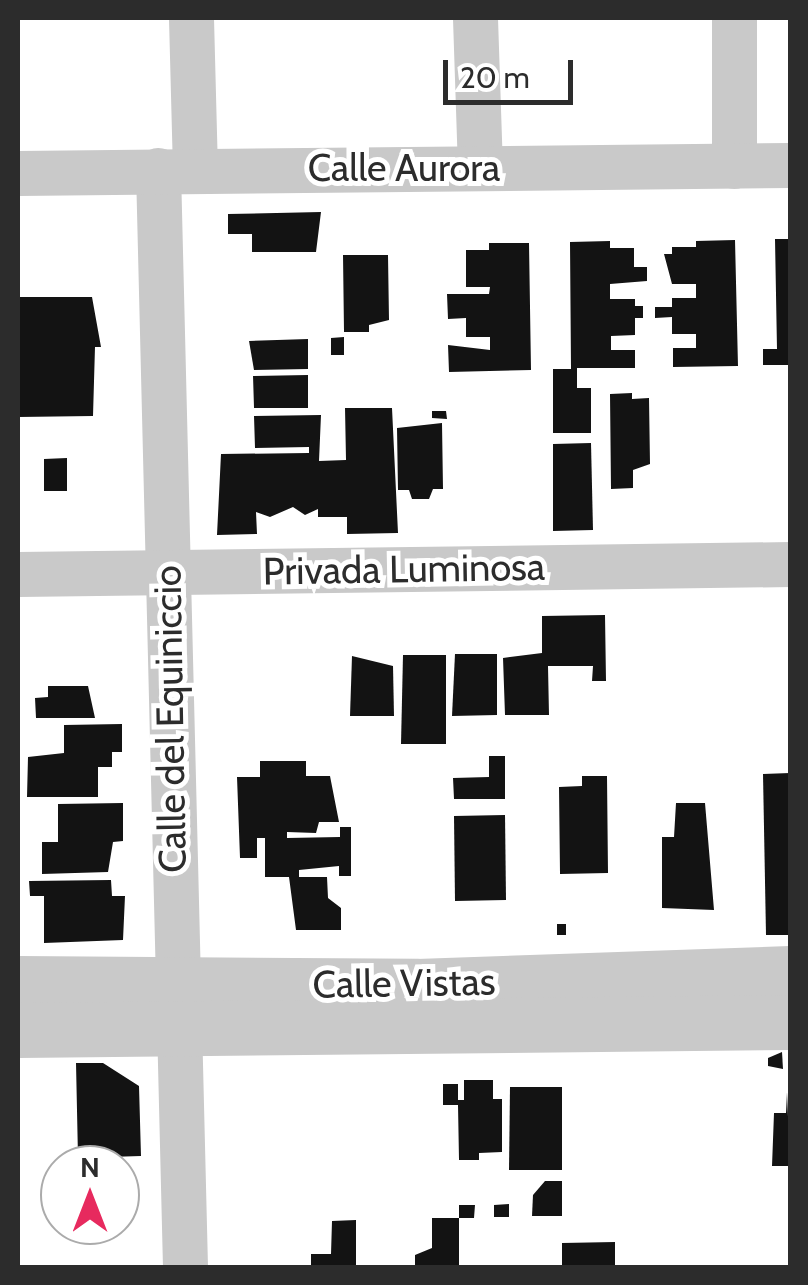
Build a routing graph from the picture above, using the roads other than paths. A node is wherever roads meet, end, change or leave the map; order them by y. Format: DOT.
graph roads {
  1 [pos="191,18"];
  2 [pos="475,18"];
  3 [pos="734,18"];
  4 [pos="790,165"];
  5 [pos="734,166"];
  6 [pos="480,168"];
  7 [pos="176,170"];
  8 [pos="18,173"];
  9 [pos="790,564"];
  10 [pos="166,573"];
  11 [pos="18,574"];
  12 [pos="790,973"];
  13 [pos="18,983"];
  14 [pos="692,1000"];
  15 [pos="178,1006"];
  16 [pos="790,1022"];
  17 [pos="18,1030"];
  18 [pos="184,1268"];
  1 -- 7 [label="street, Calle del Equiniccio"];
  2 -- 6 [label="street"];
  3 -- 5 [label="street"];
  4 -- 5 [label="street, Calle Aurora"];
  5 -- 6 [label="street, Calle Aurora"];
  6 -- 7 [label="street, Calle Aurora"];
  7 -- 8 [label="street, Calle Aurora"];
  7 -- 10 [label="street, Calle del Equiniccio"];
  9 -- 10 [label="street, Privada Luminosa"];
  10 -- 11 [label="street, Privada Luminosa"];
  10 -- 15 [label="street, Calle del Equiniccio"];
  12 -- 14 [label="street, Calle Vistas"];
  13 -- 15 [label="street, Calle Vistas"];
  14 -- 15 [label="street, Calle Vistas"];
  14 -- 16 [label="street, Calle Vistas"];
  15 -- 17 [label="street, Calle Vistas"];
  15 -- 18 [label="street, Calle del Equiniccio"];
}
